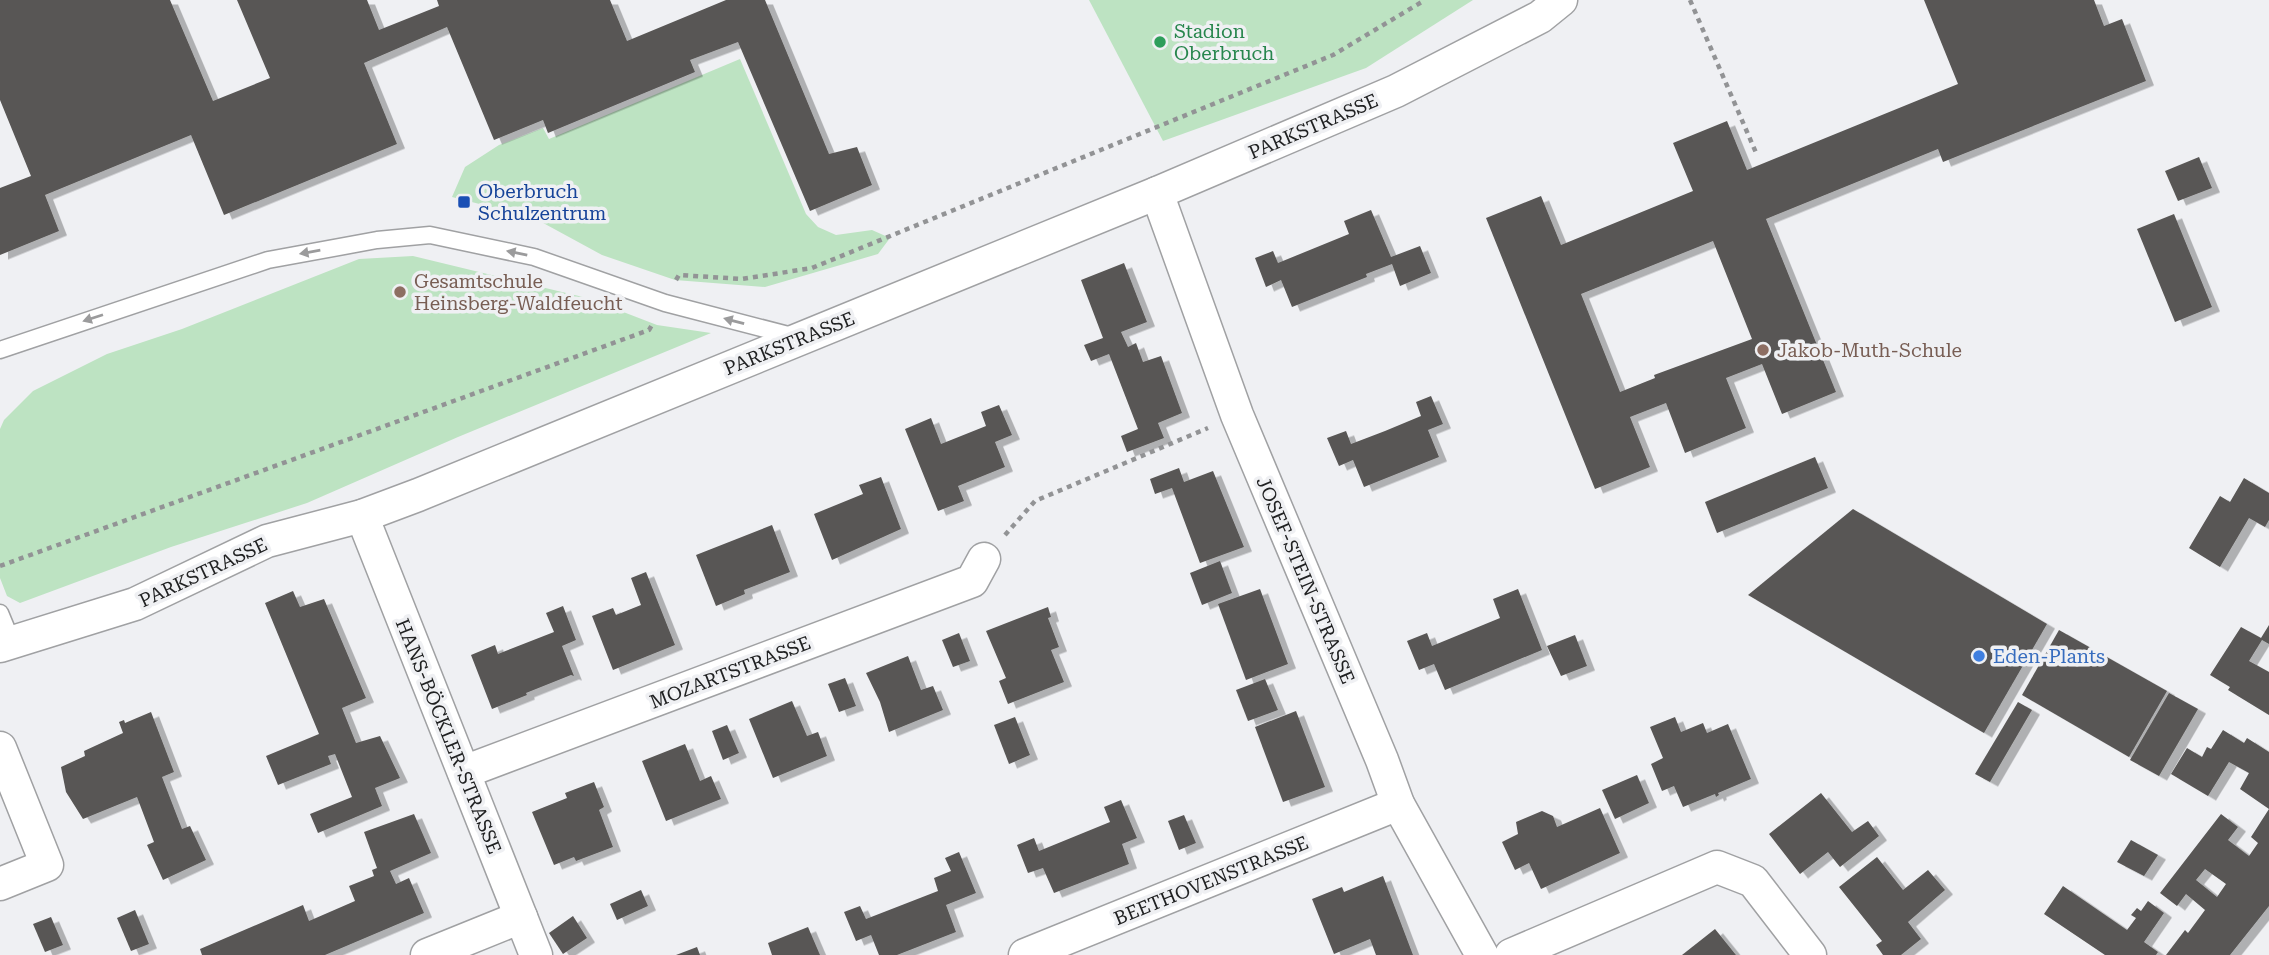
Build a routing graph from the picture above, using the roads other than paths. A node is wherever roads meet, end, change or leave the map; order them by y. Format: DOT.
graph roads {
  1 [pos="1561,0"];
  2 [pos="1157,193"];
  3 [pos="800,338"];
  4 [pos="0,350"];
  5 [pos="362,516"];
  6 [pos="984,559"];
  7 [pos="0,613"];
  8 [pos="6,644"];
  9 [pos="0,748"];
  10 [pos="464,772"];
  11 [pos="1398,804"];
  12 [pos="0,884"];
  13 [pos="520,916"];
  14 [pos="427,955"];
  15 [pos="536,955"];
  16 [pos="1024,955"];
  17 [pos="1482,955"];
  18 [pos="1511,955"];
  19 [pos="1810,955"];
  1 -- 2 [label="street, PARKSTRASSE"];
  2 -- 3 [label="street, PARKSTRASSE"];
  2 -- 11 [label="street, JOSEF-STEIN-STRASSE"];
  3 -- 4 [label="lane, one-way"];
  3 -- 5 [label="street, PARKSTRASSE"];
  5 -- 8 [label="street, PARKSTRASSE"];
  5 -- 10 [label="street, HANS-BÖCKLER-STRASSE"];
  6 -- 10 [label="street, MOZARTSTRASSE"];
  7 -- 8 [label="lane"];
  9 -- 12 [label="street"];
  10 -- 13 [label="street, HANS-BÖCKLER-STRASSE"];
  11 -- 16 [label="street, BEETHOVENSTRASSE"];
  11 -- 17 [label="street, JOSEF-STEIN-STRASSE"];
  13 -- 14 [label="street"];
  13 -- 15 [label="street, HANS-BÖCKLER-STRASSE"];
  18 -- 19 [label="street"];
}
